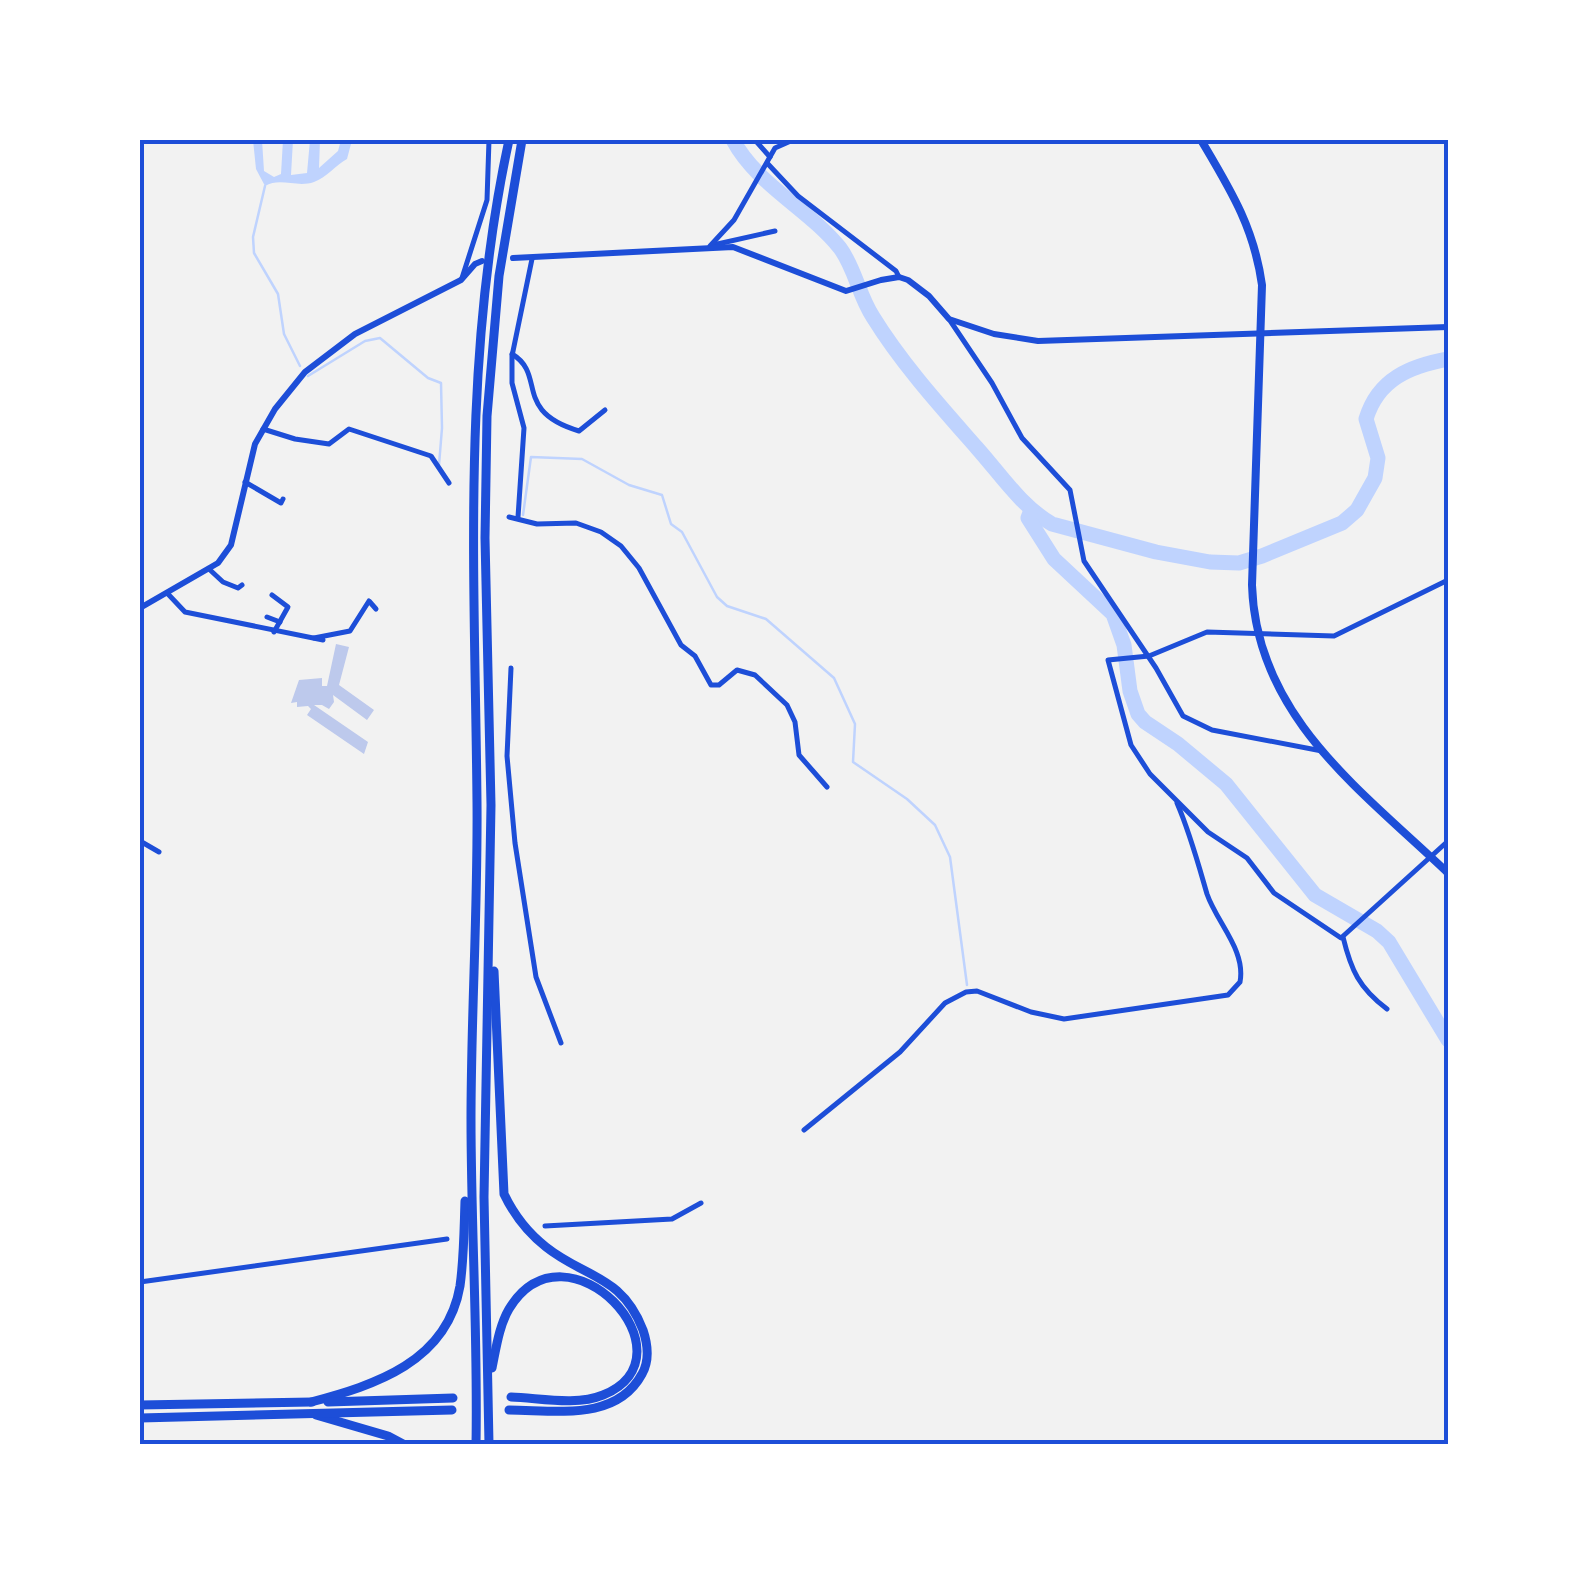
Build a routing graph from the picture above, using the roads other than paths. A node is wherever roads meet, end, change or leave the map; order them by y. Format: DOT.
graph roads {
  1 [pos="489,140"];
  2 [pos="509,140"];
  3 [pos="522,140"];
  4 [pos="756,140"];
  5 [pos="793,140"];
  6 [pos="1201,140"];
  7 [pos="768,163"];
  8 [pos="775,231"];
  9 [pos="710,246"];
  10 [pos="514,258"];
  11 [pos="532,259"];
  12 [pos="482,261"];
  13 [pos="899,277"];
  14 [pos="462,280"];
  15 [pos="949,318"];
  16 [pos="1448,327"];
  17 [pos="1261,332"];
  18 [pos="512,354"];
  19 [pos="604,410"];
  20 [pos="262,429"];
  21 [pos="245,482"];
  22 [pos="449,483"];
  23 [pos="283,499"];
  24 [pos="509,517"];
  25 [pos="518,517"];
  26 [pos="209,569"];
  27 [pos="1448,580"];
  28 [pos="242,586"];
  29 [pos="168,594"];
  30 [pos="272,595"];
  31 [pos="140,608"];
  32 [pos="376,608"];
  33 [pos="267,616"];
  34 [pos="280,622"];
  35 [pos="274,632"];
  36 [pos="1258,634"];
  37 [pos="311,639"];
  38 [pos="323,640"];
  39 [pos="1149,656"];
  40 [pos="511,668"];
  41 [pos="1322,751"];
  42 [pos="827,787"];
  43 [pos="1176,801"];
  44 [pos="140,840"];
  45 [pos="1448,841"];
  46 [pos="158,852"];
  47 [pos="1432,858"];
  48 [pos="1448,873"];
  49 [pos="490,884"];
  50 [pos="1343,937"];
  51 [pos="1387,1009"];
  52 [pos="561,1043"];
  53 [pos="470,1110"];
  54 [pos="804,1130"];
  55 [pos="701,1203"];
  56 [pos="545,1226"];
  57 [pos="447,1239"];
  58 [pos="140,1282"];
  59 [pos="488,1385"];
  60 [pos="512,1397"];
  61 [pos="454,1398"];
  62 [pos="311,1402"];
  63 [pos="482,1404"];
  64 [pos="140,1405"];
  65 [pos="452,1410"];
  66 [pos="509,1410"];
  67 [pos="304,1412"];
  68 [pos="140,1418"];
  69 [pos="403,1444"];
  70 [pos="476,1444"];
  71 [pos="490,1444"];
  1 -- 14 [label="street"];
  2 -- 53 [label="highway"];
  3 -- 49 [label="highway"];
  4 -- 7 [label="street"];
  5 -- 7 [label="street"];
  6 -- 17 [label="main road"];
  7 -- 9 [label="street"];
  7 -- 13 [label="street"];
  8 -- 9 [label="street"];
  9 -- 11 [label="main road"];
  9 -- 13 [label="main road"];
  10 -- 11 [label="main road"];
  11 -- 18 [label="street"];
  12 -- 14 [label="main road"];
  13 -- 15 [label="main road"];
  14 -- 20 [label="main road"];
  15 -- 17 [label="main road"];
  15 -- 39 [label="street"];
  16 -- 17 [label="main road"];
  17 -- 36 [label="main road"];
  18 -- 19 [label="street"];
  18 -- 25 [label="street"];
  20 -- 21 [label="main road"];
  20 -- 22 [label="street"];
  21 -- 23 [label="street"];
  21 -- 26 [label="main road"];
  24 -- 25 [label="street"];
  25 -- 42 [label="street"];
  26 -- 28 [label="street"];
  26 -- 29 [label="main road"];
  27 -- 36 [label="street"];
  29 -- 31 [label="main road"];
  29 -- 35 [label="street"];
  30 -- 34 [label="street"];
  32 -- 37 [label="street"];
  33 -- 34 [label="street"];
  34 -- 35 [label="street"];
  35 -- 37 [label="street"];
  36 -- 39 [label="street"];
  36 -- 41 [label="main road"];
  37 -- 38 [label="street"];
  39 -- 41 [label="street"];
  39 -- 43 [label="street"];
  40 -- 52 [label="street"];
  41 -- 47 [label="main road"];
  43 -- 50 [label="street"];
  43 -- 54 [label="street"];
  44 -- 46 [label="street"];
  45 -- 47 [label="street"];
  47 -- 48 [label="main road"];
  47 -- 50 [label="street"];
  49 -- 59 [label="highway"];
  49 -- 66 [label="highway"];
  50 -- 51 [label="street"];
  53 -- 62 [label="highway"];
  53 -- 63 [label="highway"];
  55 -- 56 [label="street"];
  57 -- 58 [label="street"];
  59 -- 60 [label="highway"];
  59 -- 63 [label="highway"];
  61 -- 62 [label="highway"];
  62 -- 64 [label="highway"];
  63 -- 70 [label="highway"];
  63 -- 71 [label="highway"];
  65 -- 67 [label="highway"];
  67 -- 68 [label="highway"];
  67 -- 69 [label="highway"];
}
